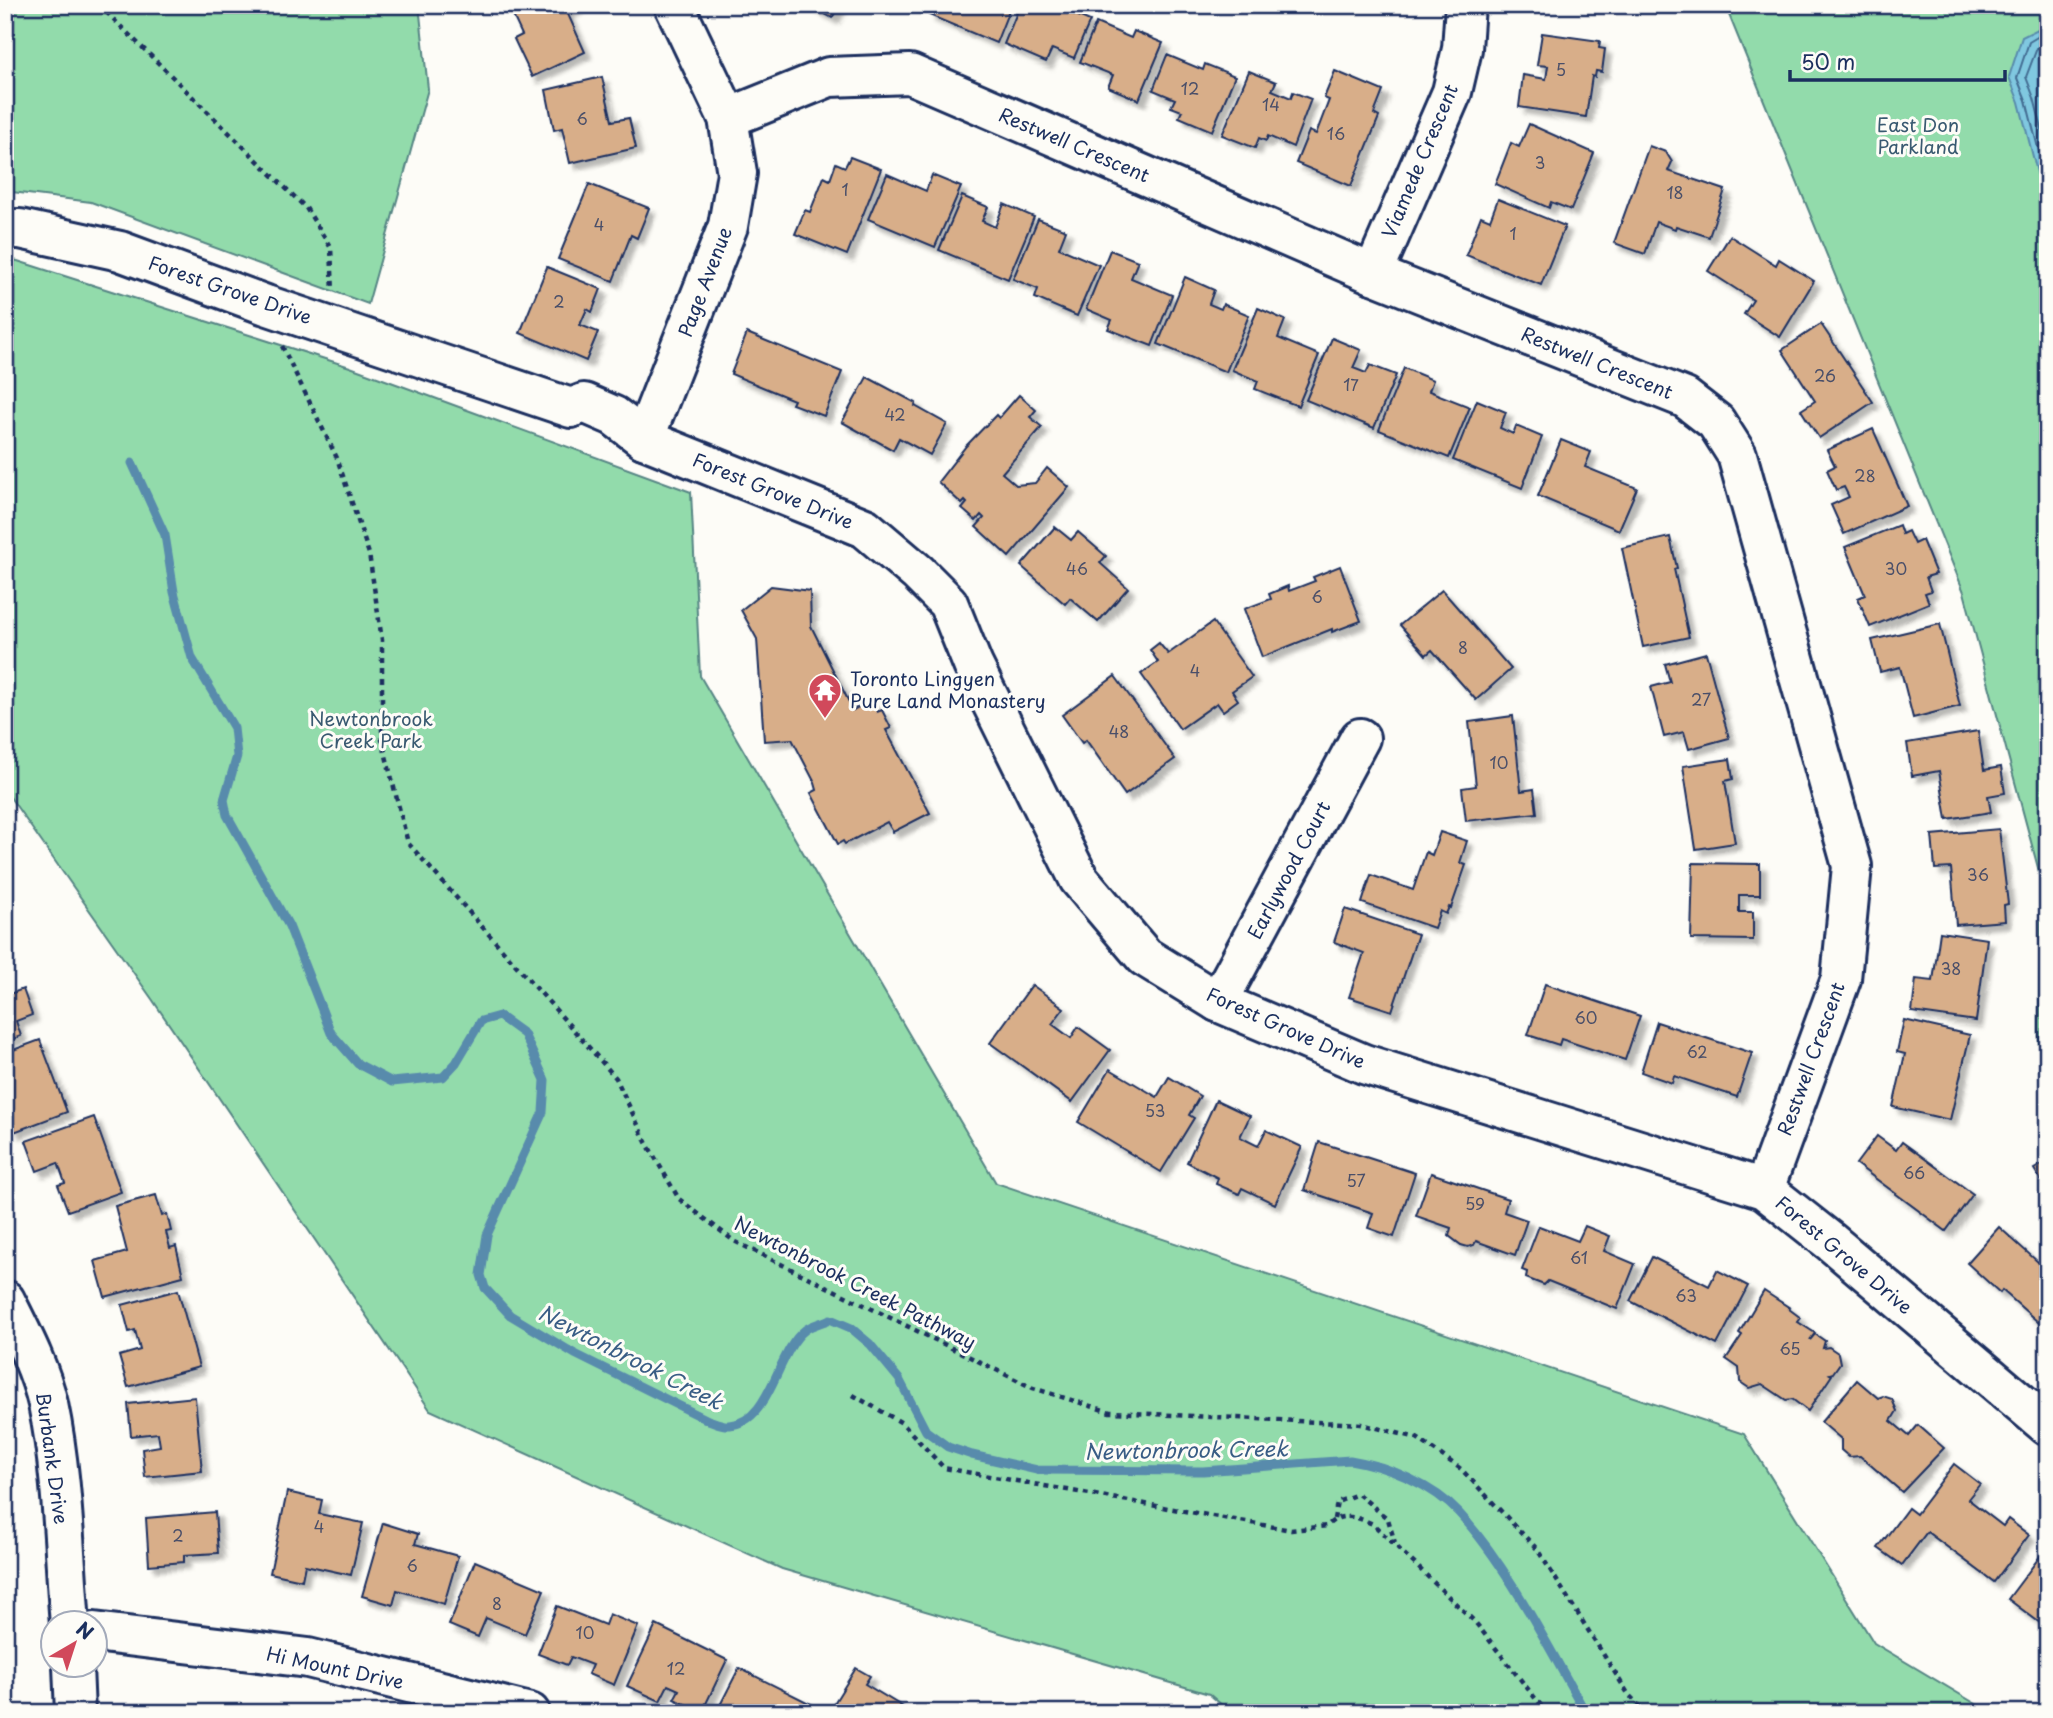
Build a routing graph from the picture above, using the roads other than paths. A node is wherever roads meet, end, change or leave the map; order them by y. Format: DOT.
graph roads {
  1 [pos="674,5"];
  2 [pos="1465,5"];
  3 [pos="728,118"];
  4 [pos="5,229"];
  5 [pos="1373,274"];
  6 [pos="644,439"];
  7 [pos="1360,738"];
  8 [pos="1218,1002"];
  9 [pos="1764,1189"];
  10 [pos="5,1300"];
  11 [pos="18,1349"];
  12 [pos="2048,1426"];
  13 [pos="69,1610"];
  14 [pos="108,1634"];
  15 [pos="74,1680"];
  16 [pos="75,1713"];
  17 [pos="530,1713"];
  1 -- 3 [label="street, Page Avenue"];
  2 -- 5 [label="street, Viamede Crescent"];
  3 -- 5 [label="street, Restwell Crescent"];
  3 -- 6 [label="street, Page Avenue"];
  4 -- 6 [label="street, Forest Grove Drive"];
  5 -- 9 [label="street, Restwell Crescent"];
  6 -- 8 [label="street, Forest Grove Drive"];
  7 -- 8 [label="street, Earlywood Court"];
  8 -- 9 [label="street, Forest Grove Drive"];
  9 -- 12 [label="street, Forest Grove Drive"];
  10 -- 11 [label="street, Burbank Drive"];
  11 -- 13 [label="street, Burbank Drive"];
  14 -- 17 [label="street, Hi Mount Drive"];
  15 -- 16 [label="street"];
}
